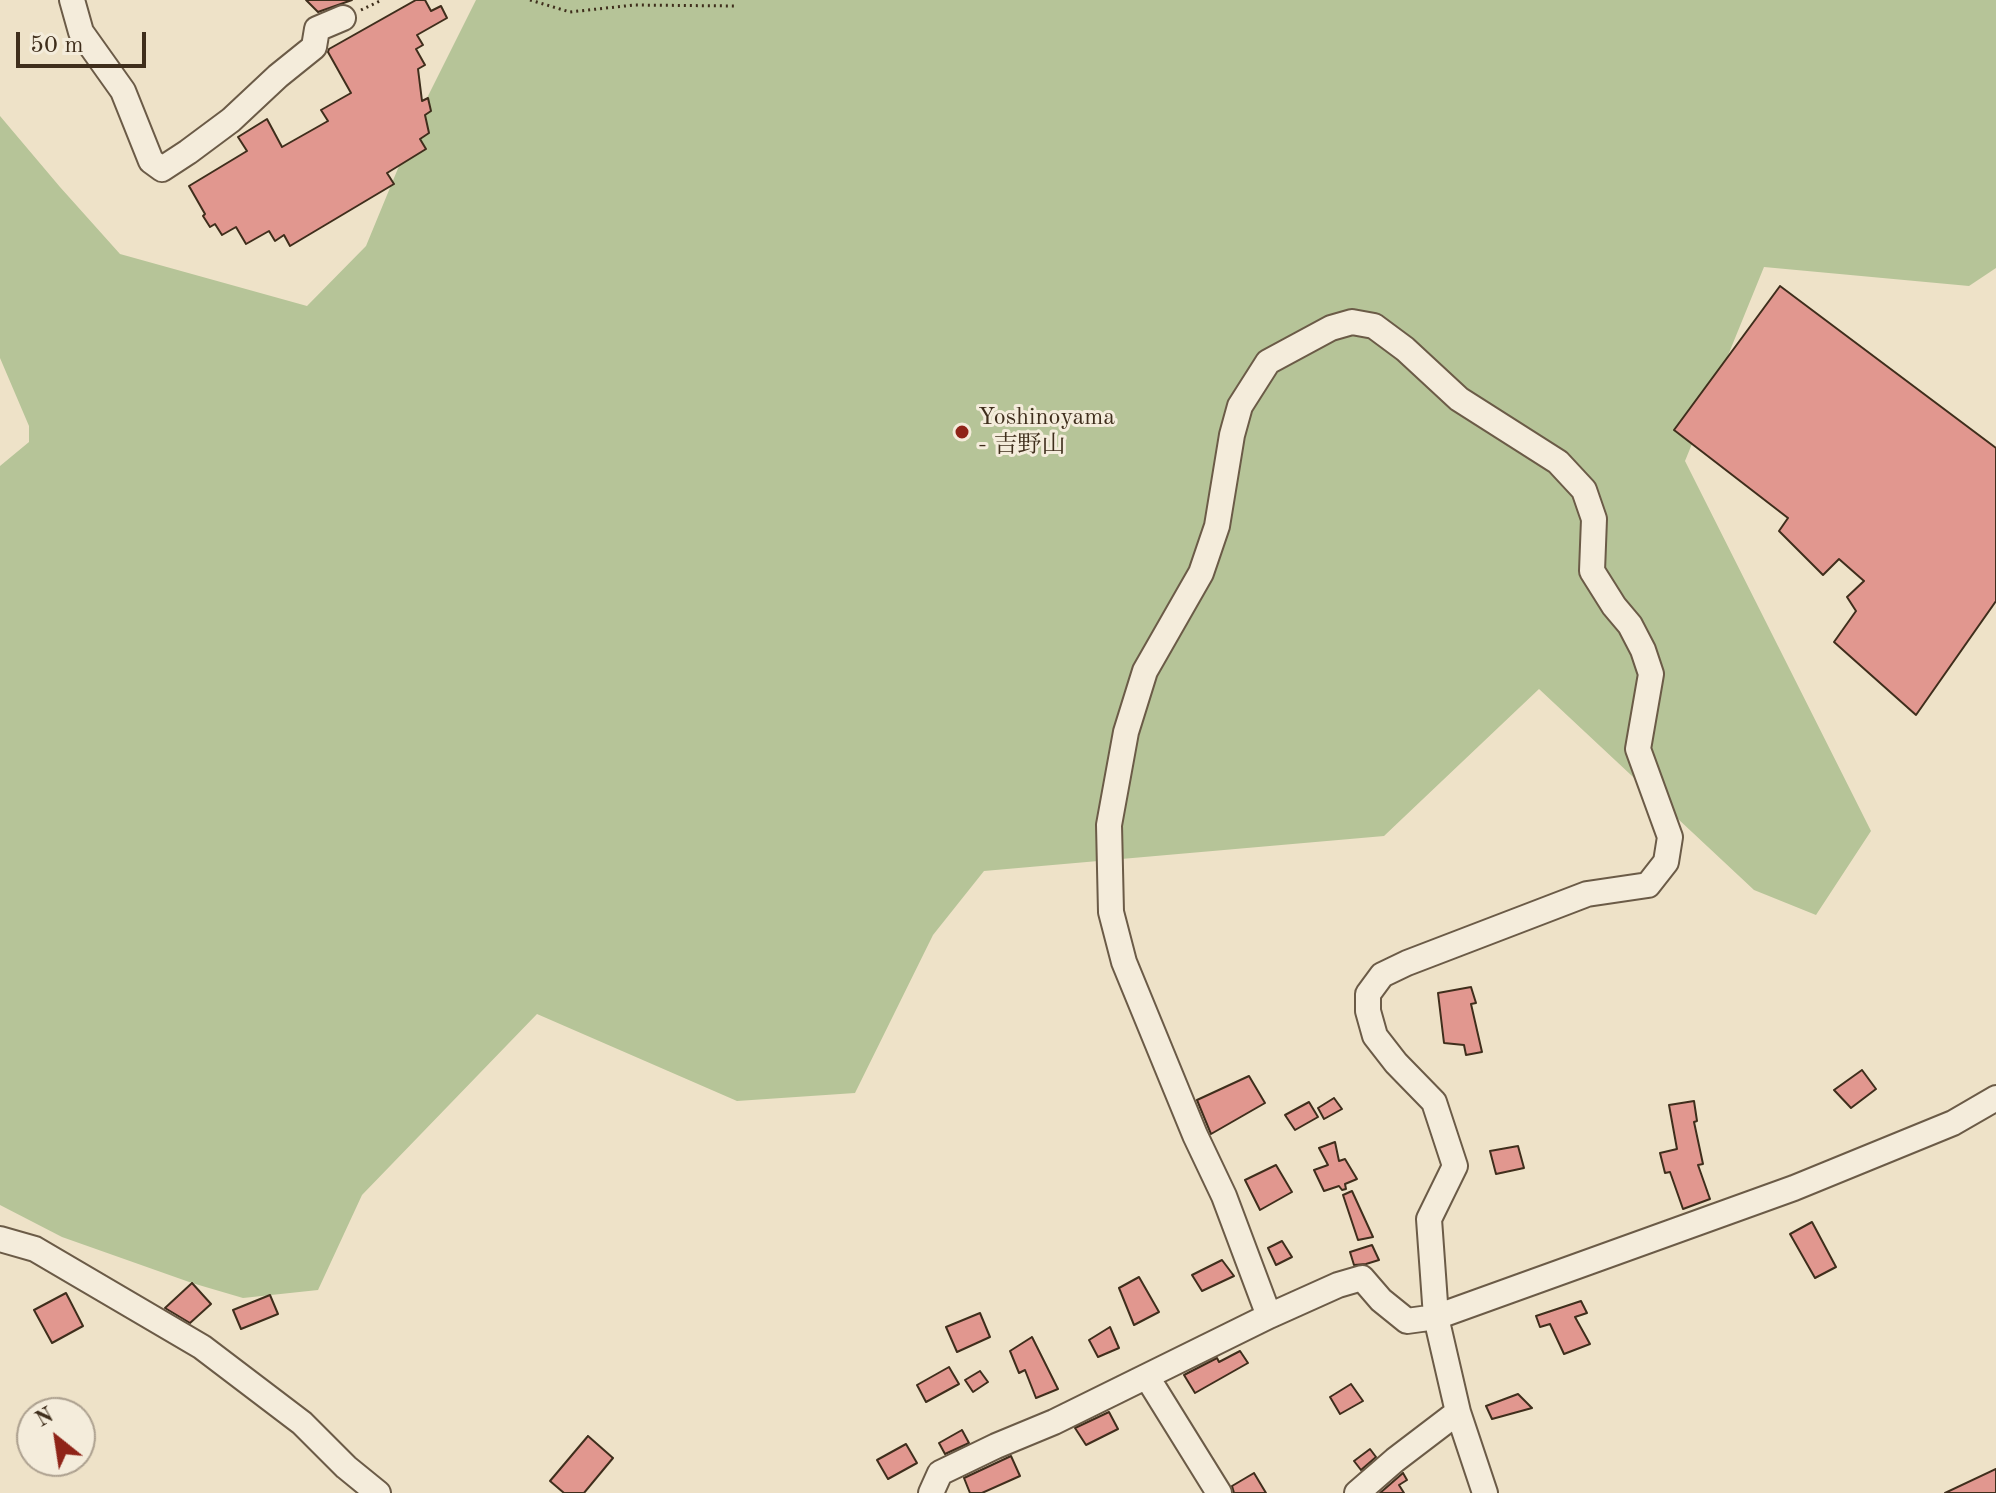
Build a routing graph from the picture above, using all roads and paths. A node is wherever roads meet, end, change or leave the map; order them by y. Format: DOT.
graph roads {
  1 [pos="72,0"];
  2 [pos="530,0"];
  3 [pos="736,6"];
  4 [pos="343,18"];
  5 [pos="1996,1098"];
  6 [pos="0,1239"];
  7 [pos="1269,1316"];
  8 [pos="1436,1317"];
  9 [pos="1147,1377"];
  10 [pos="1458,1412"];
  11 [pos="378,1493"];
  12 [pos="931,1493"];
  13 [pos="1219,1493"];
  14 [pos="1357,1493"];
  15 [pos="1485,1493"];
  1 -- 4 [label="street"];
  2 -- 3 [label="path"];
  5 -- 8 [label="street"];
  6 -- 11 [label="street"];
  7 -- 8 [label="street"];
  7 -- 8 [label="street"];
  7 -- 9 [label="street"];
  8 -- 10 [label="street"];
  9 -- 12 [label="street"];
  9 -- 13 [label="street"];
  10 -- 14 [label="street"];
  10 -- 15 [label="street"];
}
